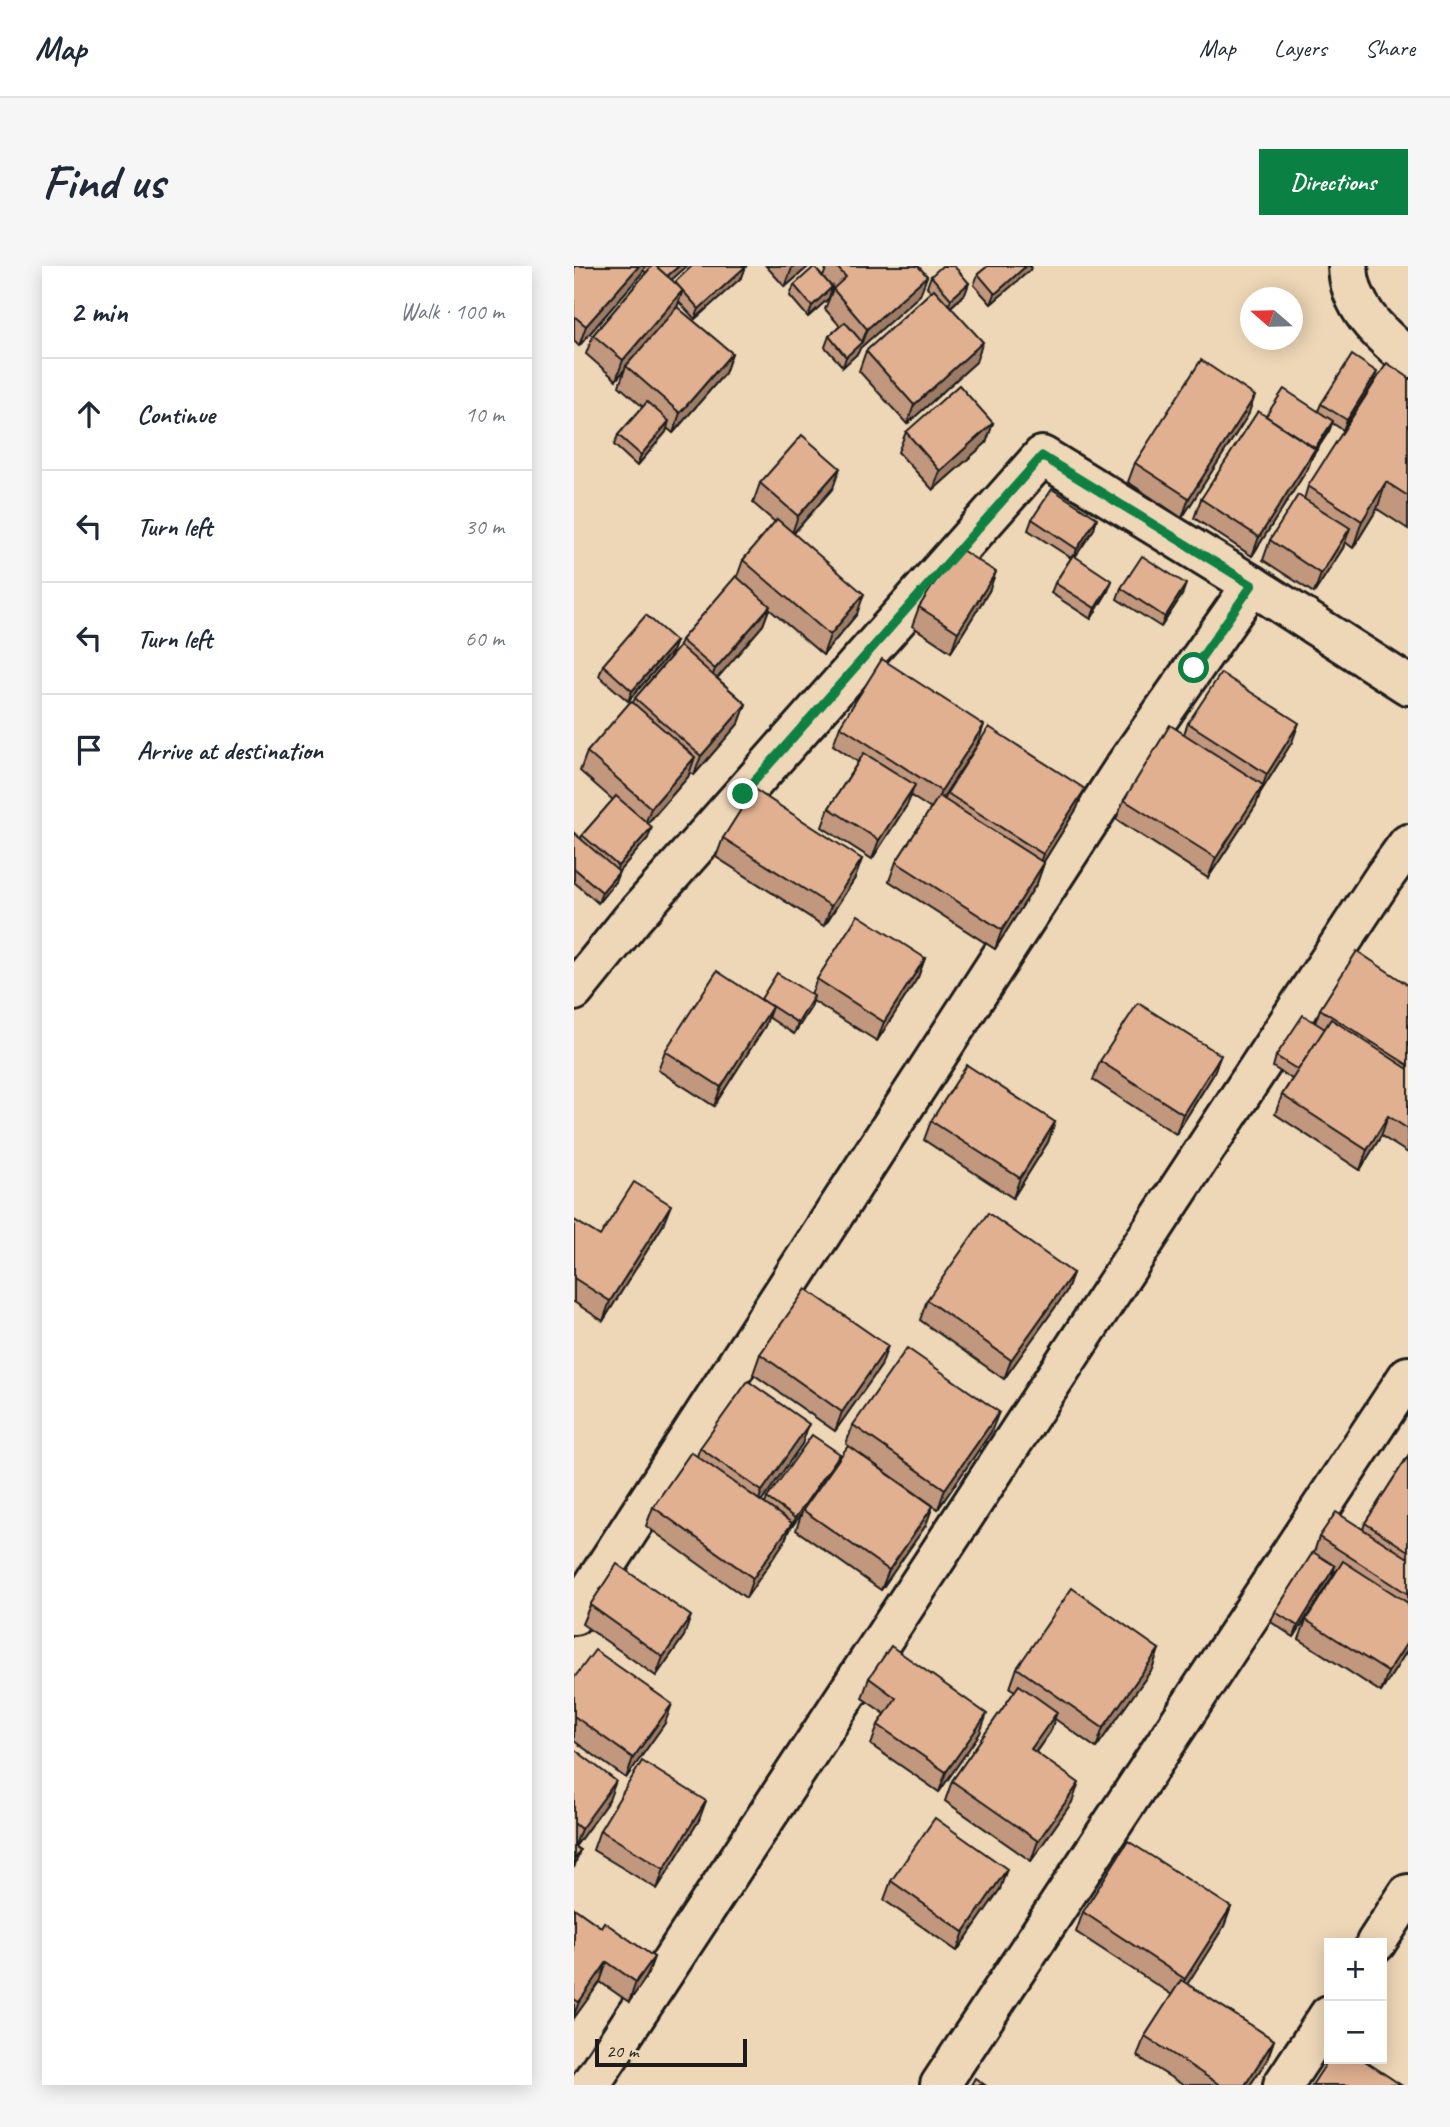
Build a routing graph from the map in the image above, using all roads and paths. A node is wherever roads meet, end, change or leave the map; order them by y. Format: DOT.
graph roads {
  1 [pos="1348,266"];
  2 [pos="1408,358"];
  3 [pos="1252,585"];
  4 [pos="1408,685"];
  5 [pos="1408,844"];
  6 [pos="574,991"];
  7 [pos="1408,1376"];
  8 [pos="574,1615"];
  9 [pos="1408,1894"];
  10 [pos="1379,1938"];
  11 [pos="1324,2023"];
  12 [pos="590,2085"];
  13 [pos="940,2085"];
  14 [pos="1283,2085"];
  1 -- 2 [label="street"];
  3 -- 4 [label="street"];
  3 -- 6 [label="street"];
  3 -- 8 [label="street"];
  5 -- 12 [label="street"];
  7 -- 13 [label="street"];
  9 -- 10 [label="street"];
  11 -- 14 [label="street"];
}
